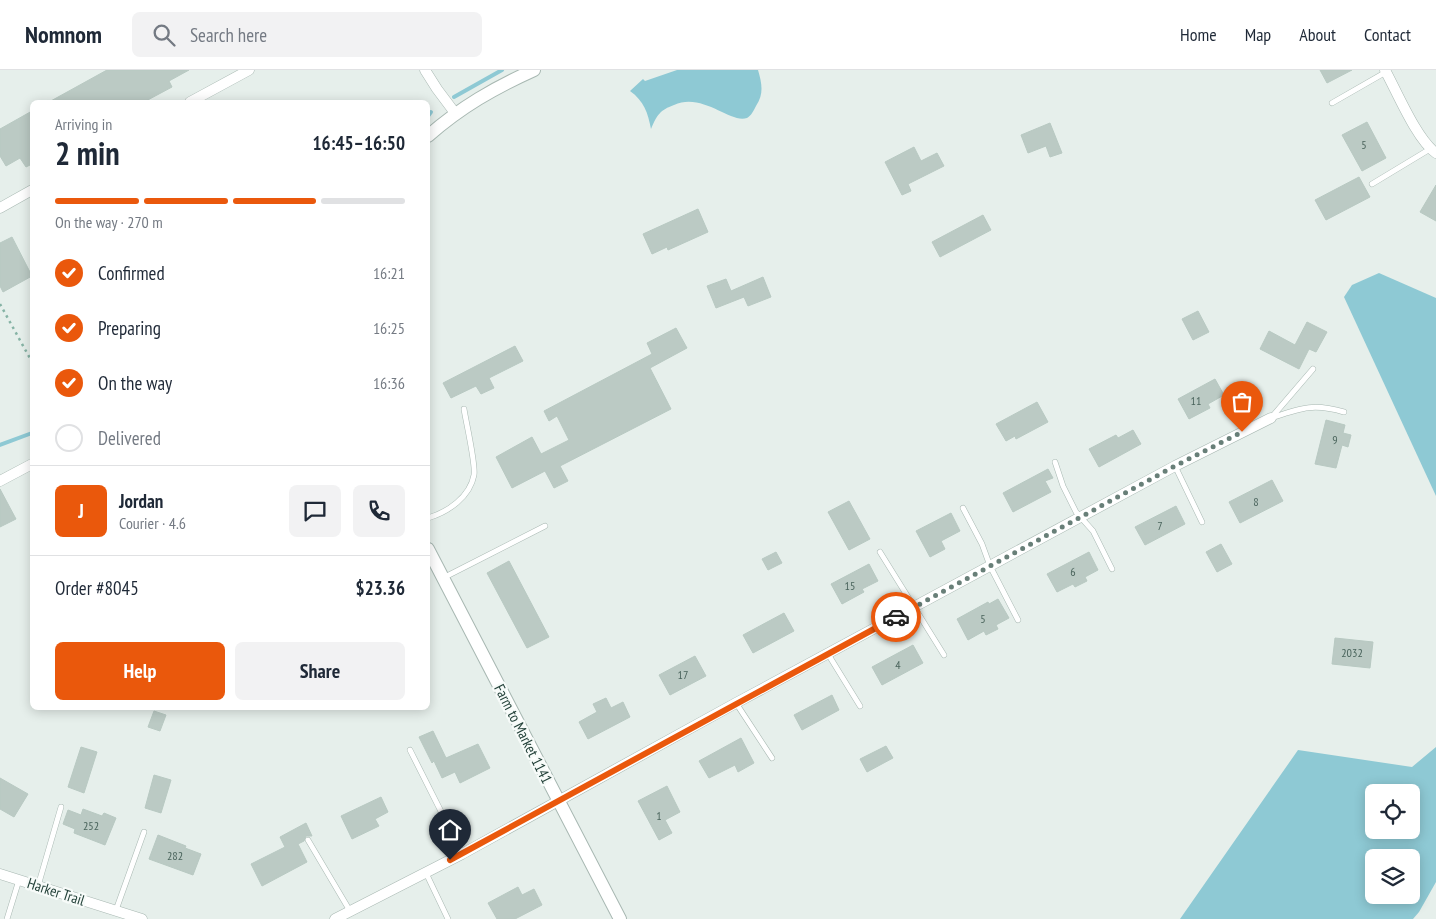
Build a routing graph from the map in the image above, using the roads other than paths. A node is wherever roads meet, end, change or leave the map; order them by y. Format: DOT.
graph roads {
  1 [pos="249,70"];
  2 [pos="425,70"];
  3 [pos="534,70"];
  4 [pos="1386,71"];
  5 [pos="237,73"];
  6 [pos="193,100"];
  7 [pos="1332,103"];
  8 [pos="456,112"];
  9 [pos="430,134"];
  10 [pos="1433,151"];
  11 [pos="1372,184"];
  12 [pos="30,191"];
  13 [pos="0,208"];
  14 [pos="1312,369"];
  15 [pos="464,409"];
  16 [pos="1344,412"];
  17 [pos="1271,418"];
  18 [pos="1056,462"];
  19 [pos="30,465"];
  20 [pos="1175,466"];
  21 [pos="0,481"];
  22 [pos="963,508"];
  23 [pos="430,517"];
  24 [pos="1081,517"];
  25 [pos="1202,522"];
  26 [pos="544,526"];
  27 [pos="880,552"];
  28 [pos="430,553"];
  29 [pos="990,566"];
  30 [pos="1112,569"];
  31 [pos="443,578"];
  32 [pos="914,607"];
  33 [pos="1018,620"];
  34 [pos="828,654"];
  35 [pos="944,655"];
  36 [pos="736,703"];
  37 [pos="860,706"];
  38 [pos="410,750"];
  39 [pos="772,758"];
  40 [pos="558,801"];
  41 [pos="61,806"];
  42 [pos="144,832"];
  43 [pos="308,840"];
  44 [pos="462,854"];
  45 [pos="426,873"];
  46 [pos="0,874"];
  47 [pos="19,880"];
  48 [pos="38,886"];
  49 [pos="116,911"];
  50 [pos="351,911"];
  51 [pos="7,919"];
  52 [pos="142,919"];
  53 [pos="336,919"];
  54 [pos="448,919"];
  55 [pos="620,919"];
  1 -- 5 [label="street"];
  2 -- 8 [label="street"];
  3 -- 8 [label="street"];
  4 -- 7 [label="lane"];
  4 -- 10 [label="street"];
  5 -- 6 [label="street"];
  8 -- 9 [label="street"];
  10 -- 11 [label="lane"];
  12 -- 13 [label="street"];
  14 -- 17 [label="lane"];
  15 -- 23 [label="lane"];
  16 -- 17 [label="lane"];
  17 -- 20 [label="street"];
  18 -- 24 [label="lane"];
  19 -- 21 [label="street"];
  20 -- 24 [label="street"];
  20 -- 25 [label="lane"];
  22 -- 29 [label="lane"];
  24 -- 29 [label="street"];
  24 -- 30 [label="lane"];
  26 -- 31 [label="lane"];
  27 -- 32 [label="lane"];
  28 -- 31 [label="street, Farm to Market 1141"];
  29 -- 32 [label="street"];
  29 -- 33 [label="lane"];
  31 -- 40 [label="street, Farm to Market 1141"];
  32 -- 34 [label="street"];
  32 -- 35 [label="lane"];
  34 -- 36 [label="street"];
  34 -- 37 [label="lane"];
  36 -- 39 [label="lane"];
  36 -- 40 [label="street"];
  38 -- 44 [label="lane"];
  40 -- 44 [label="street"];
  40 -- 55 [label="street, Farm to Market 1141"];
  41 -- 48 [label="lane"];
  42 -- 49 [label="lane"];
  43 -- 50 [label="lane"];
  44 -- 45 [label="street"];
  45 -- 50 [label="street"];
  45 -- 54 [label="lane"];
  46 -- 47 [label="street, Harker Trail"];
  47 -- 48 [label="street, Harker Trail"];
  47 -- 51 [label="lane"];
  48 -- 49 [label="street, Harker Trail"];
  49 -- 52 [label="street, Harker Trail"];
  50 -- 53 [label="street"];
}
